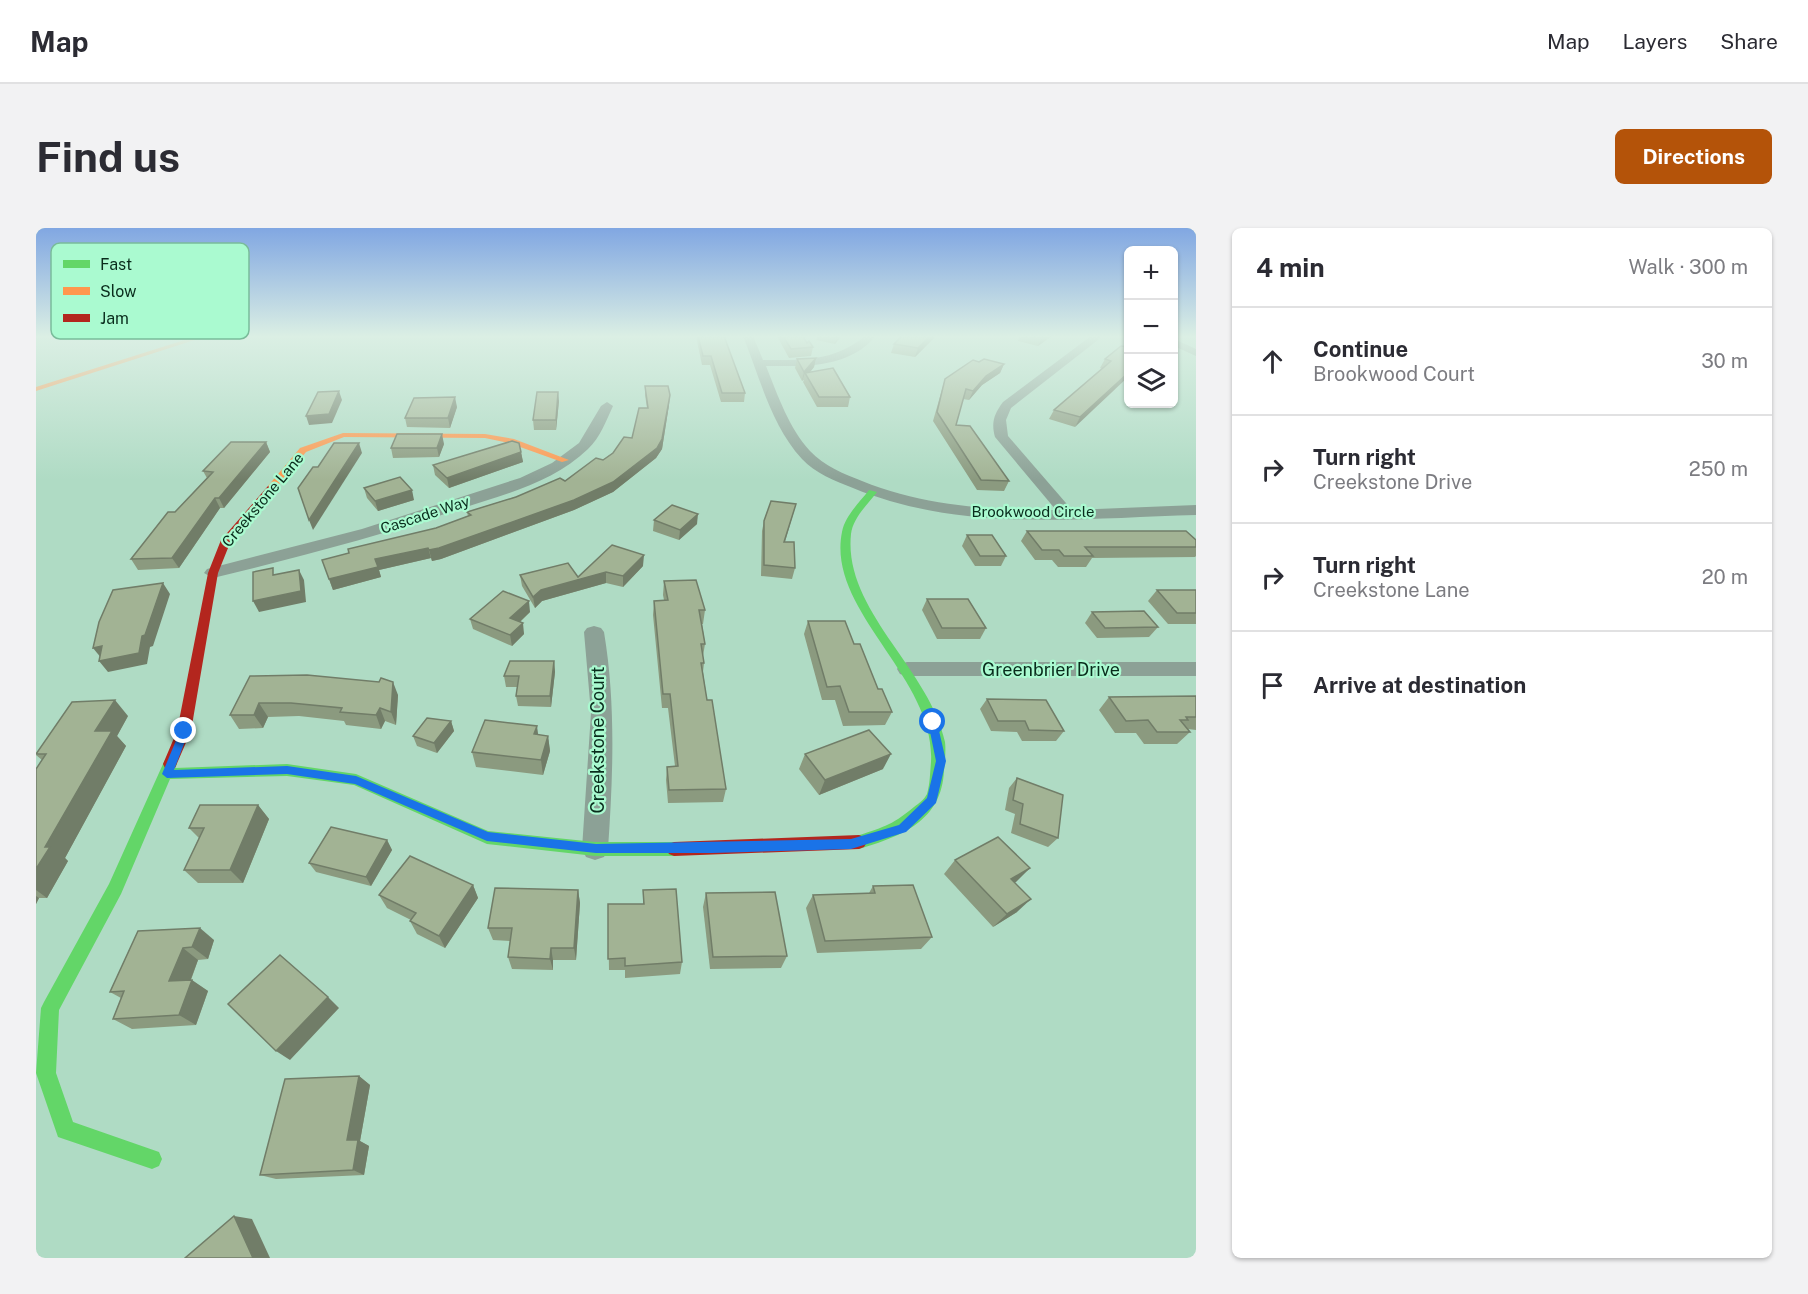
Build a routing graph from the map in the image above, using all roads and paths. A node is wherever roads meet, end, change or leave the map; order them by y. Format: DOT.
graph roads {
  1 [pos="52,384"];
  2 [pos="770,384"];
  3 [pos="1035,384"];
  4 [pos="36,389"];
  5 [pos="607,406"];
  6 [pos="566,460"];
  7 [pos="872,492"];
  8 [pos="1196,510"];
  9 [pos="1067,514"];
  10 [pos="213,573"];
  11 [pos="594,632"];
  12 [pos="907,669"];
  13 [pos="1196,669"];
  14 [pos="167,774"];
  15 [pos="596,849"];
  16 [pos="152,1159"];
  1 -- 4 [label="street"];
  2 -- 7 [label="street, Brookwood Circle"];
  3 -- 9 [label="street"];
  5 -- 6 [label="street, Cascade Way"];
  6 -- 10 [label="street, Cascade Way"];
  6 -- 10 [label="street, Creekstone Lane"];
  7 -- 9 [label="street, Brookwood Circle"];
  7 -- 12 [label="street"];
  8 -- 9 [label="street, Brookwood Circle"];
  10 -- 14 [label="street, Creekstone Lane"];
  11 -- 15 [label="street, Creekstone Court"];
  12 -- 13 [label="street, Greenbrier Drive"];
  12 -- 15 [label="street"];
  14 -- 15 [label="street"];
  14 -- 16 [label="street, Creekstone Lane"];
}
